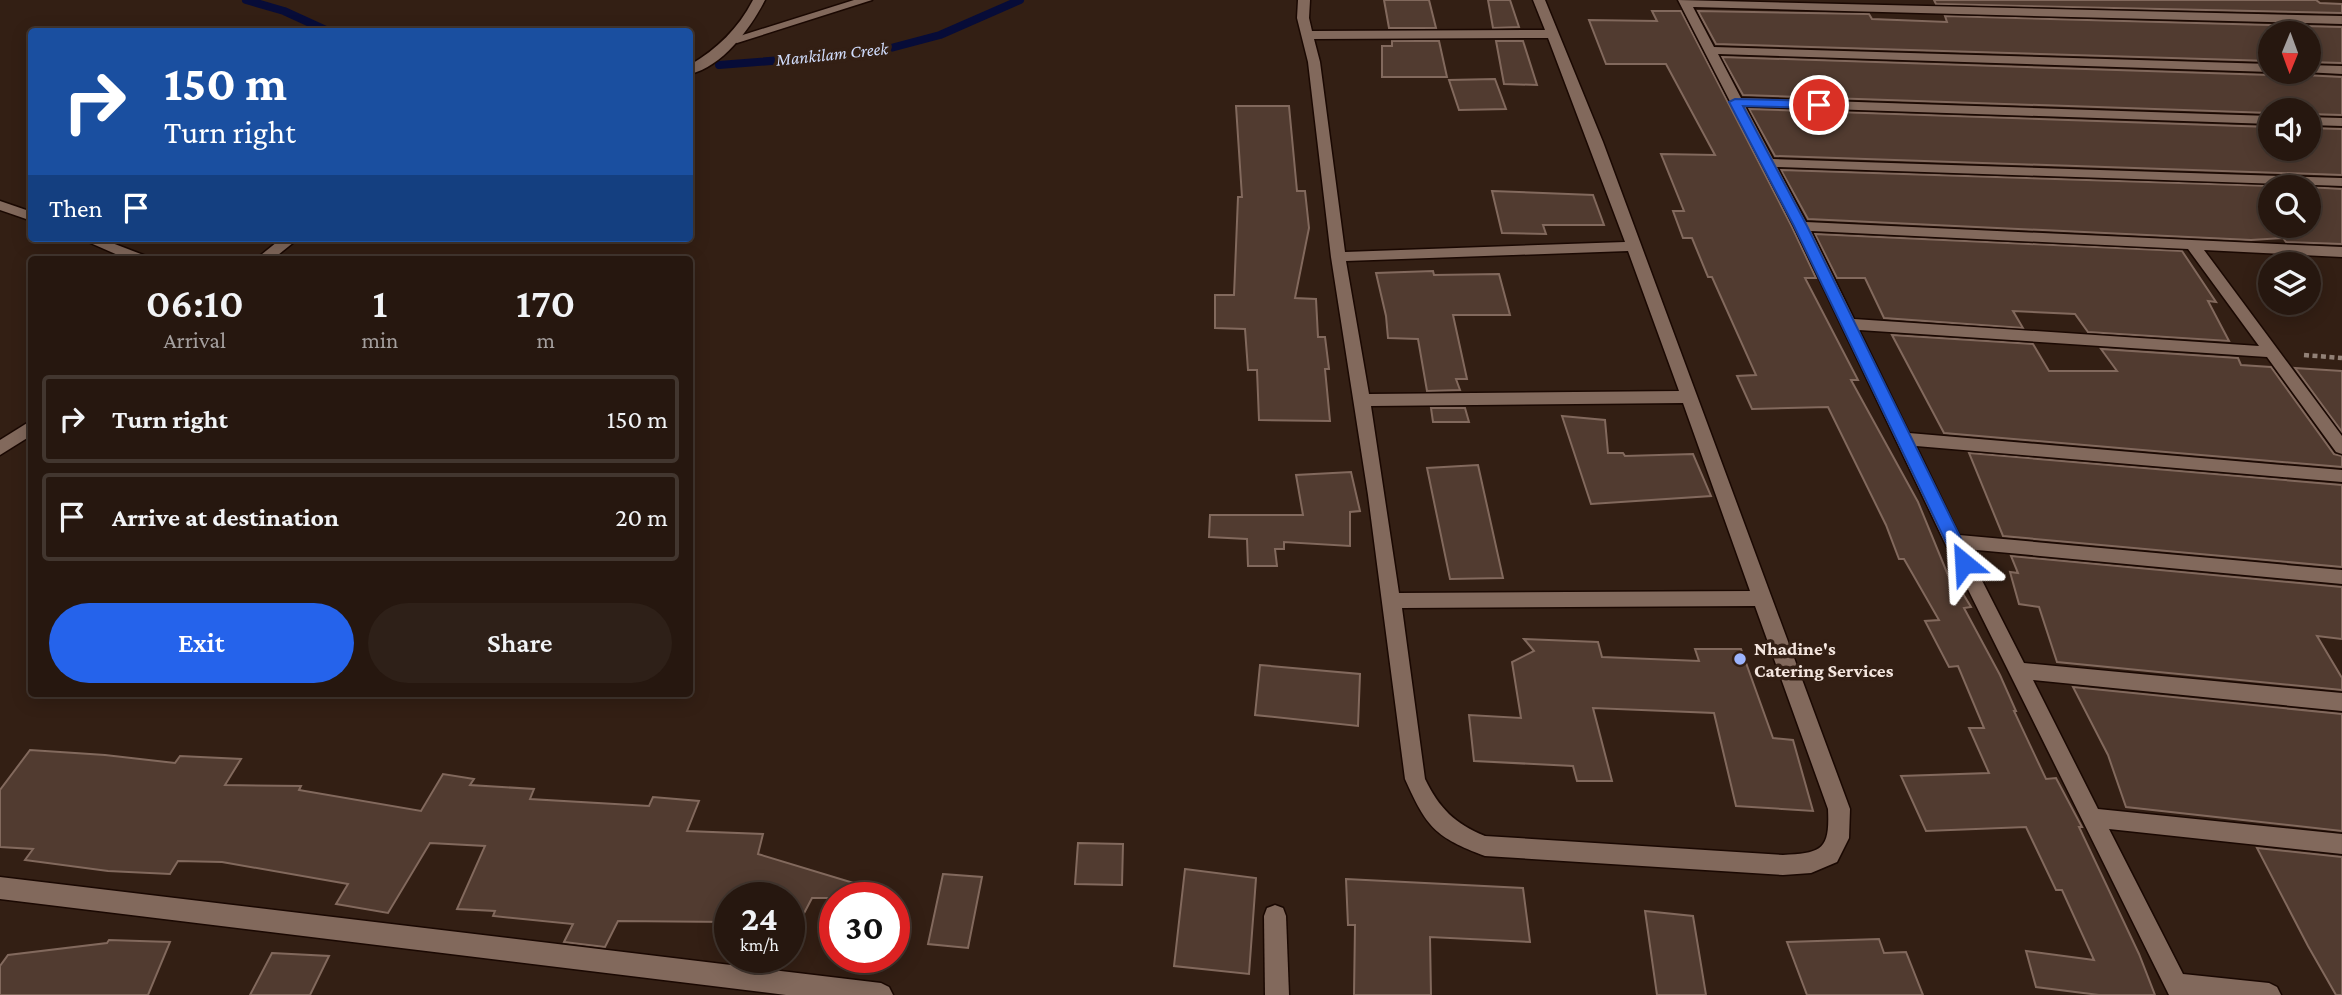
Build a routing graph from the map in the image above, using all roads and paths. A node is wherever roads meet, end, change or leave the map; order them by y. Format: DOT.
graph roads {
  1 [pos="759,0"];
  2 [pos="866,0"];
  3 [pos="1304,0"];
  4 [pos="1539,0"];
  5 [pos="1685,1"];
  6 [pos="2342,20"];
  7 [pos="1553,34"];
  8 [pos="1309,35"];
  9 [pos="733,40"];
  10 [pos="1709,50"];
  11 [pos="693,68"];
  12 [pos="2258,68"];
  13 [pos="2321,69"];
  14 [pos="2342,70"];
  15 [pos="1735,102"];
  16 [pos="2258,120"];
  17 [pos="2321,121"];
  18 [pos="2342,122"];
  19 [pos="1768,163"];
  20 [pos="2342,182"];
  21 [pos="0,205"];
  22 [pos="28,216"];
  23 [pos="1801,226"];
  24 [pos="96,242"];
  25 [pos="286,242"];
  26 [pos="1634,246"];
  27 [pos="2194,247"];
  28 [pos="2342,252"];
  29 [pos="133,256"];
  30 [pos="267,256"];
  31 [pos="1338,257"];
  32 [pos="1848,324"];
  33 [pos="2270,352"];
  34 [pos="1688,397"];
  35 [pos="1362,400"];
  36 [pos="28,429"];
  37 [pos="1905,439"];
  38 [pos="2342,448"];
  39 [pos="0,449"];
  40 [pos="2342,476"];
  41 [pos="1953,541"];
  42 [pos="2342,577"];
  43 [pos="1761,598"];
  44 [pos="1392,601"];
  45 [pos="2021,671"];
  46 [pos="2342,702"];
  47 [pos="2094,818"];
  48 [pos="2342,844"];
  49 [pos="0,888"];
  50 [pos="1275,916"];
  51 [pos="2179,990"];
  52 [pos="881,995"];
  53 [pos="1277,995"];
  54 [pos="2269,995"];
  1 -- 9 [label="street"];
  2 -- 9 [label="street"];
  3 -- 8 [label="street"];
  4 -- 7 [label="street"];
  5 -- 6 [label="street"];
  5 -- 10 [label="street"];
  7 -- 8 [label="street"];
  7 -- 26 [label="street"];
  8 -- 31 [label="street"];
  9 -- 11 [label="street"];
  10 -- 12 [label="street"];
  10 -- 15 [label="street"];
  13 -- 14 [label="street"];
  15 -- 16 [label="street"];
  15 -- 19 [label="street"];
  17 -- 18 [label="street"];
  19 -- 20 [label="street"];
  19 -- 23 [label="street"];
  21 -- 22 [label="street"];
  23 -- 27 [label="street"];
  23 -- 32 [label="street"];
  24 -- 29 [label="street"];
  25 -- 30 [label="street"];
  26 -- 31 [label="street"];
  26 -- 34 [label="street"];
  27 -- 28 [label="street"];
  27 -- 33 [label="street"];
  31 -- 35 [label="street"];
  32 -- 33 [label="street"];
  32 -- 37 [label="street"];
  33 -- 38 [label="street"];
  34 -- 35 [label="street"];
  34 -- 43 [label="street"];
  35 -- 44 [label="street"];
  36 -- 39 [label="street"];
  37 -- 40 [label="street"];
  37 -- 41 [label="street"];
  41 -- 42 [label="street"];
  41 -- 45 [label="street"];
  43 -- 44 [label="street"];
  43 -- 44 [label="street"];
  45 -- 46 [label="street"];
  45 -- 47 [label="street"];
  47 -- 48 [label="street"];
  47 -- 51 [label="street"];
  49 -- 52 [label="street"];
  50 -- 53 [label="street"];
  51 -- 54 [label="street"];
}
